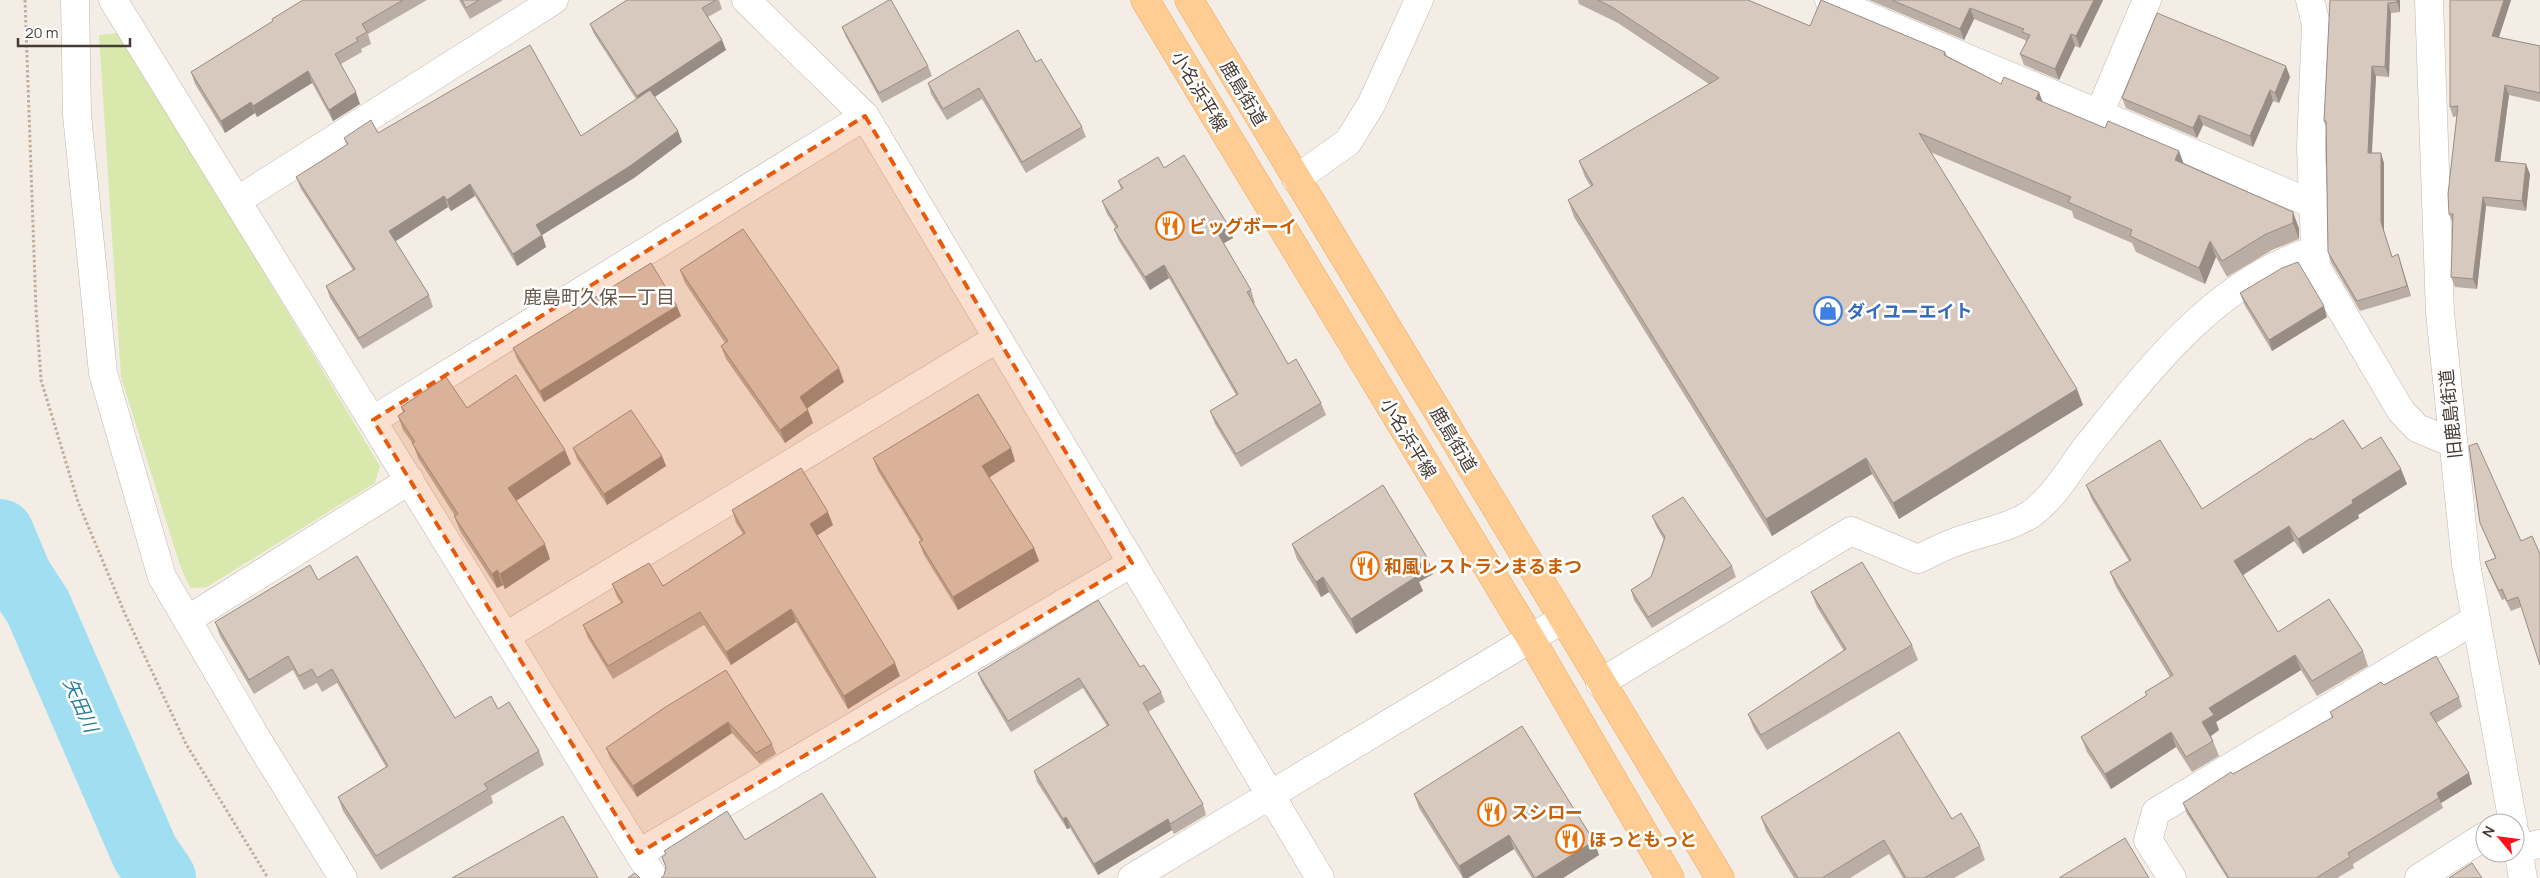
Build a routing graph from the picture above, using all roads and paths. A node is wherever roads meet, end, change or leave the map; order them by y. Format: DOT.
graph roads {
  1 [pos="75,0"];
  2 [pos="113,0"];
  3 [pos="554,0"];
  4 [pos="746,0"];
  5 [pos="1145,0"];
  6 [pos="1189,0"];
  7 [pos="1419,0"];
  8 [pos="1829,0"];
  9 [pos="2147,0"];
  10 [pos="2310,0"];
  11 [pos="2429,0"];
  12 [pos="2099,114"];
  13 [pos="865,116"];
  14 [pos="1296,179"];
  15 [pos="238,200"];
  16 [pos="2313,204"];
  17 [pos="2315,250"];
  18 [pos="998,338"];
  19 [pos="373,420"];
  20 [pos="2453,443"];
  21 [pos="410,480"];
  22 [pos="1132,563"];
  23 [pos="2476,619"];
  24 [pos="187,620"];
  25 [pos="1563,620"];
  26 [pos="506,636"];
  27 [pos="1530,639"];
  28 [pos="1600,683"];
  29 [pos="1271,795"];
  30 [pos="2513,813"];
  31 [pos="2475,842"];
  32 [pos="639,853"];
  33 [pos="2521,863"];
  34 [pos="343,878"];
  35 [pos="654,878"];
  36 [pos="1132,878"];
  37 [pos="1320,878"];
  38 [pos="1670,878"];
  39 [pos="1720,878"];
  40 [pos="2172,878"];
  41 [pos="2418,878"];
  42 [pos="2523,878"];
  1 -- 24 [label="street"];
  2 -- 15 [label="street"];
  3 -- 15 [label="street"];
  4 -- 13 [label="street"];
  5 -- 27 [label="main road, 小名浜平線"];
  6 -- 14 [label="main road, 鹿島街道"];
  7 -- 14 [label="street"];
  8 -- 12 [label="street"];
  9 -- 12 [label="street"];
  10 -- 16 [label="street"];
  11 -- 20 [label="street, 旧鹿島街道"];
  12 -- 16 [label="street"];
  13 -- 18 [label="street"];
  13 -- 19 [label="street"];
  14 -- 25 [label="main road, 鹿島街道"];
  15 -- 19 [label="street"];
  16 -- 17 [label="street"];
  17 -- 20 [label="street"];
  17 -- 28 [label="street"];
  18 -- 22 [label="street"];
  18 -- 26 [label="street"];
  19 -- 21 [label="street"];
  20 -- 23 [label="street, 旧鹿島街道"];
  21 -- 24 [label="street"];
  21 -- 26 [label="street"];
  22 -- 29 [label="street"];
  22 -- 32 [label="street"];
  23 -- 30 [label="street, 旧鹿島街道"];
  23 -- 40 [label="street"];
  24 -- 34 [label="street"];
  25 -- 27 [label="street"];
  25 -- 28 [label="main road, 鹿島街道"];
  26 -- 32 [label="street"];
  27 -- 29 [label="street"];
  27 -- 38 [label="main road, 小名浜平線"];
  28 -- 39 [label="main road, 鹿島街道"];
  29 -- 36 [label="street"];
  29 -- 37 [label="street"];
  31 -- 41 [label="street"];
  32 -- 35 [label="street"];
  33 -- 42 [label="street, 旧鹿島街道"];
}
